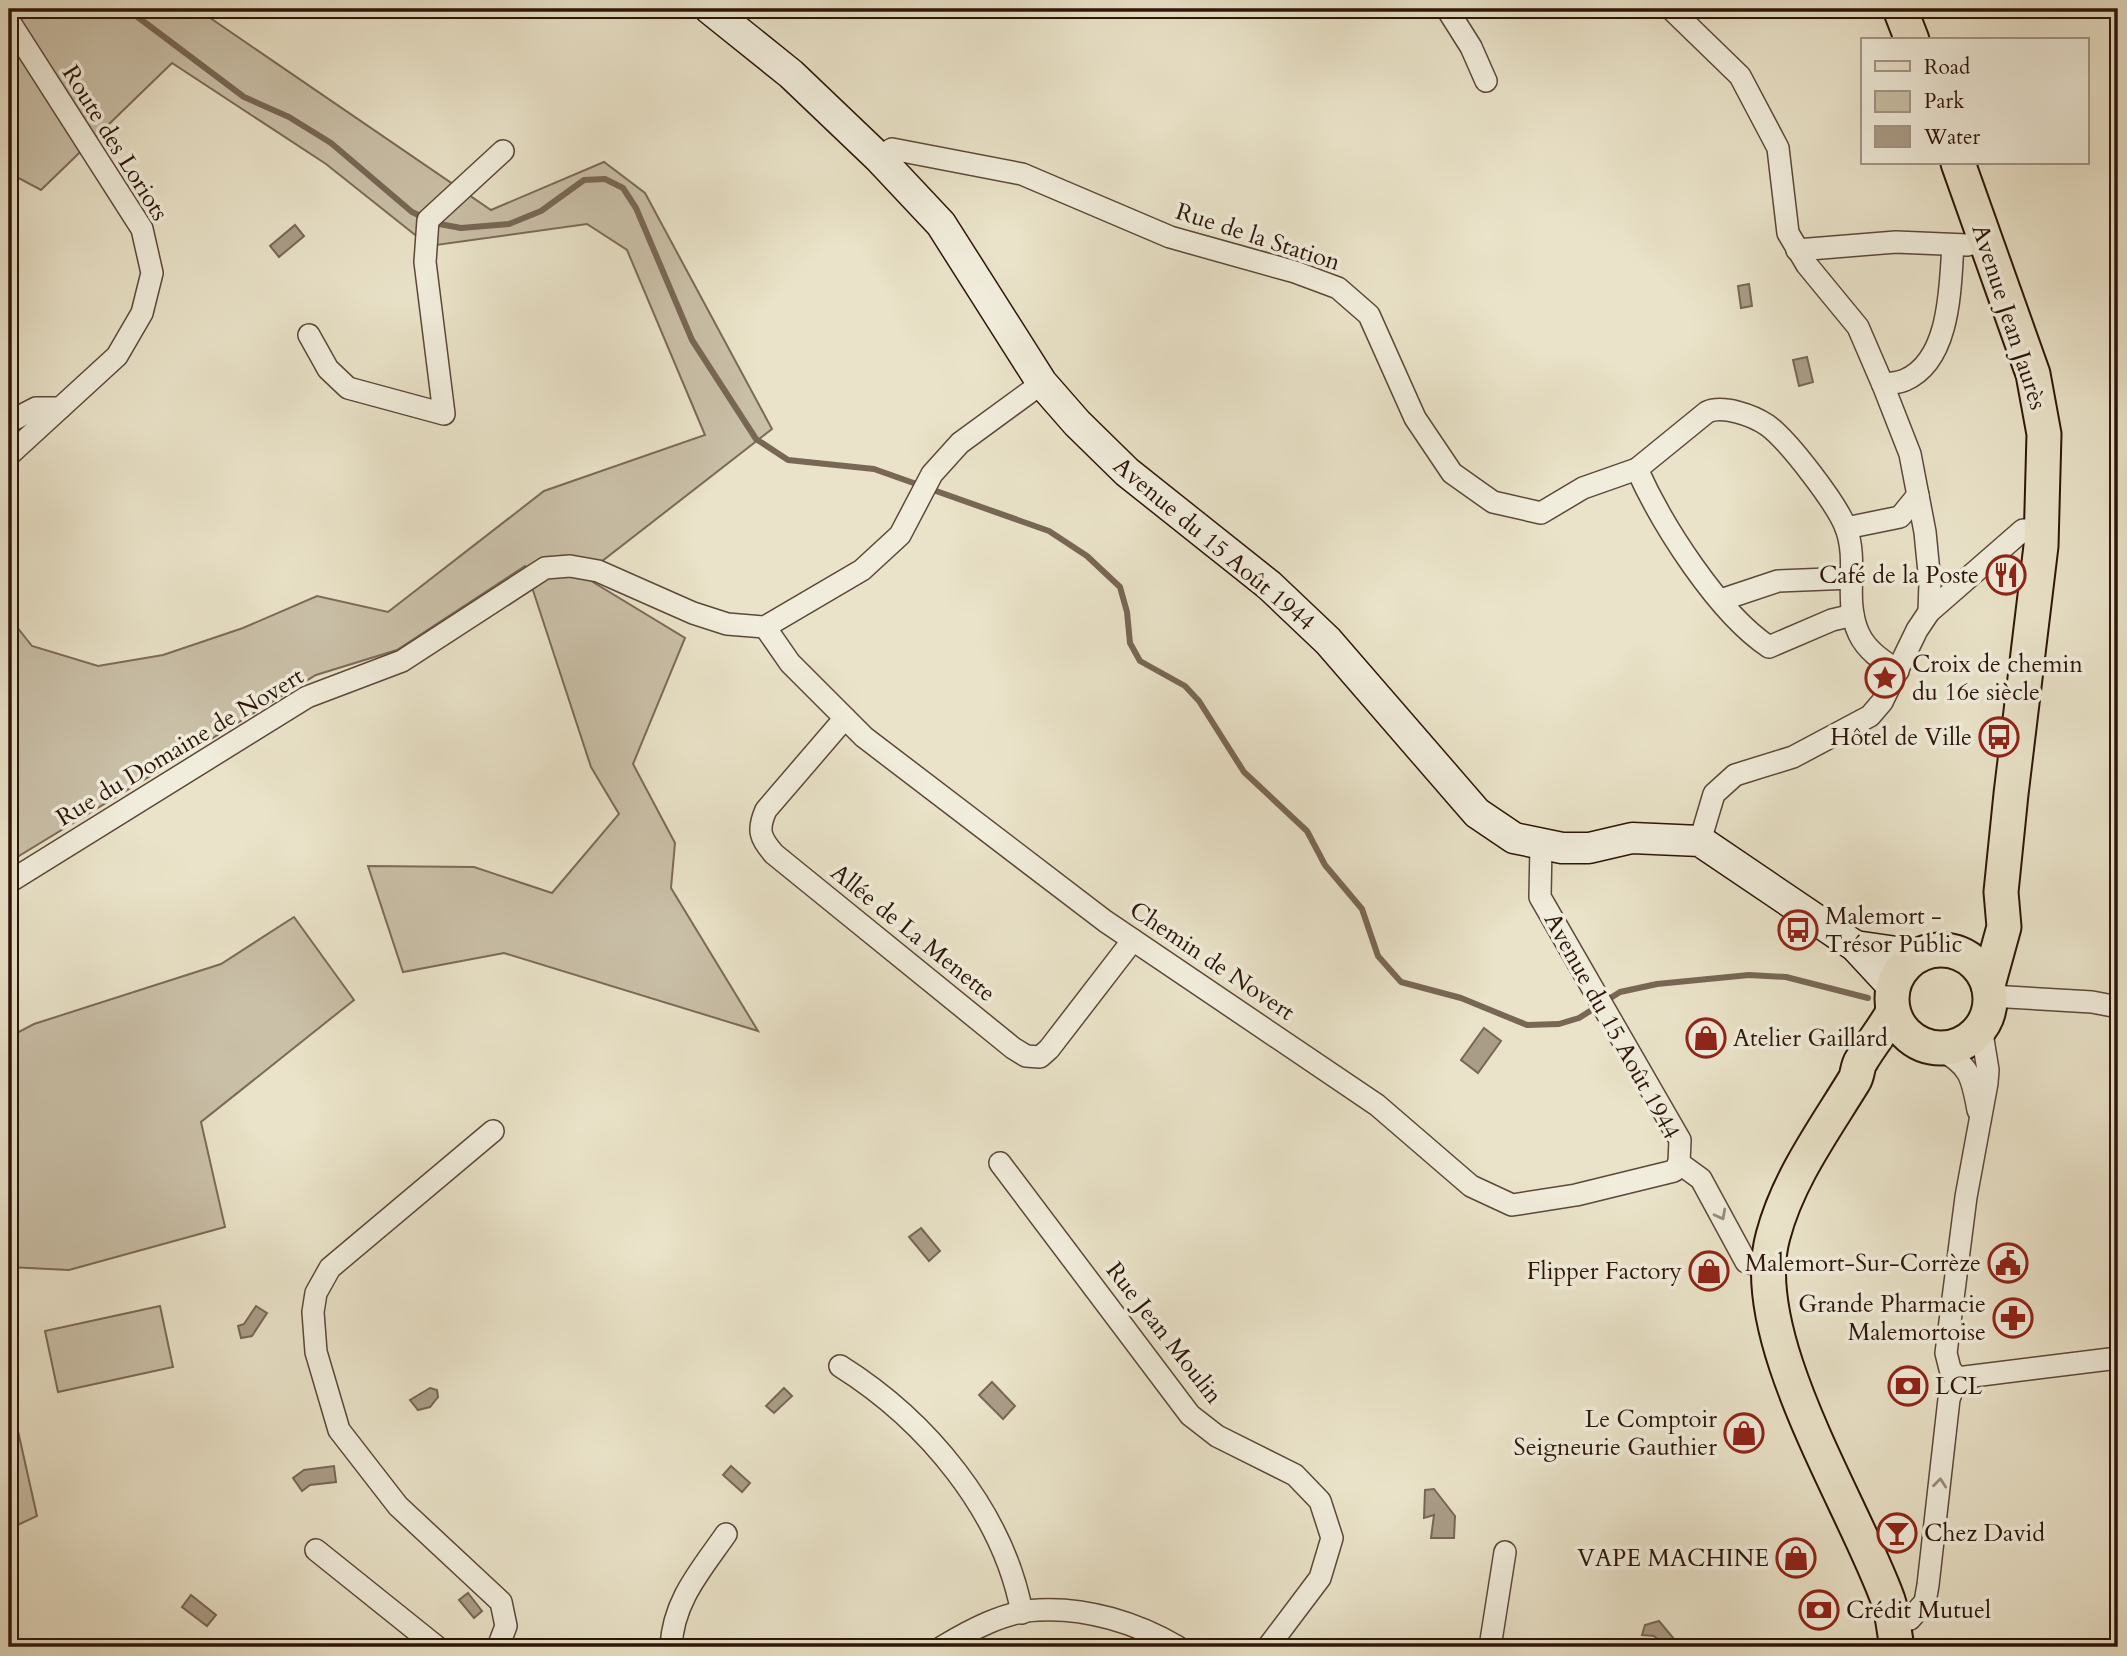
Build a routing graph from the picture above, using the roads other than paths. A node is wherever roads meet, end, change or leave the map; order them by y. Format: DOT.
graph roads {
  1 [pos="710,9"];
  2 [pos="1447,9"];
  3 [pos="1671,9"];
  4 [pos="1900,9"];
  5 [pos="9,21"];
  6 [pos="1911,38"];
  7 [pos="1486,81"];
  8 [pos="503,151"];
  9 [pos="879,158"];
  10 [pos="1958,164"];
  11 [pos="1968,243"];
  12 [pos="1797,250"];
  13 [pos="309,335"];
  14 [pos="1042,383"];
  15 [pos="1883,385"];
  16 [pos="60,408"];
  17 [pos="9,422"];
  18 [pos="9,455"];
  19 [pos="1637,469"];
  20 [pos="1918,495"];
  21 [pos="1846,528"];
  22 [pos="2042,530"];
  23 [pos="1852,578"];
  24 [pos="1721,600"];
  25 [pos="1929,612"];
  26 [pos="1853,615"];
  27 [pos="765,627"];
  28 [pos="1898,671"];
  29 [pos="845,718"];
  30 [pos="1699,841"];
  31 [pos="1541,845"];
  32 [pos="9,882"];
  33 [pos="2001,892"];
  34 [pos="1133,940"];
  35 [pos="1855,946"];
  36 [pos="1953,951"];
  37 [pos="1917,955"];
  38 [pos="1989,990"];
  39 [pos="1893,999"];
  40 [pos="2118,1007"];
  41 [pos="1981,1027"];
  42 [pos="1931,1047"];
  43 [pos="1856,1077"];
  44 [pos="1979,1116"];
  45 [pos="493,1131"];
  46 [pos="1000,1163"];
  47 [pos="1679,1163"];
  48 [pos="1768,1268"];
  49 [pos="2118,1358"];
  50 [pos="840,1366"];
  51 [pos="1957,1378"];
  52 [pos="726,1534"];
  53 [pos="316,1550"];
  54 [pos="1505,1552"];
  55 [pos="1022,1613"];
  56 [pos="1902,1623"];
  57 [pos="951,1645"];
  58 [pos="437,1647"];
  59 [pos="498,1647"];
  60 [pos="671,1647"];
  61 [pos="1178,1647"];
  62 [pos="1268,1647"];
  63 [pos="1490,1647"];
  1 -- 9 [label="main road, Avenue du 15 Août 1944"];
  2 -- 7 [label="street"];
  3 -- 12 [label="street"];
  4 -- 6 [label="main road"];
  5 -- 16 [label="street, Route des Loriots"];
  8 -- 13 [label="street"];
  9 -- 14 [label="main road, Avenue du 15 Août 1944"];
  9 -- 19 [label="street, Rue de la Station"];
  10 -- 11 [label="main road, Avenue Jean Jaurès"];
  11 -- 12 [label="street"];
  11 -- 15 [label="street"];
  11 -- 22 [label="main road, Avenue Jean Jaurès"];
  12 -- 15 [label="street"];
  14 -- 27 [label="street"];
  14 -- 31 [label="main road, Avenue du 15 Août 1944"];
  15 -- 20 [label="street"];
  16 -- 17 [label="street"];
  16 -- 18 [label="street, Route des Loriots"];
  19 -- 21 [label="street, Rue de la Station"];
  19 -- 24 [label="street"];
  20 -- 21 [label="street"];
  20 -- 25 [label="street"];
  21 -- 23 [label="street"];
  22 -- 25 [label="street"];
  22 -- 33 [label="main road, Avenue Jean Jaurès"];
  23 -- 24 [label="street"];
  23 -- 26 [label="street"];
  24 -- 26 [label="street"];
  25 -- 28 [label="street"];
  26 -- 28 [label="street"];
  27 -- 29 [label="street, Chemin de Novert"];
  27 -- 32 [label="street, Rue du Domaine de Novert"];
  28 -- 30 [label="street"];
  29 -- 34 [label="street, Chemin de Novert"];
  29 -- 34 [label="street, Allée de La Menette"];
  30 -- 31 [label="main road"];
  30 -- 35 [label="main road"];
  31 -- 47 [label="street, Avenue du 15 Août 1944"];
  33 -- 36 [label="main road, Avenue Jean Jaurès"];
  33 -- 38 [label="main road, Avenue Jean Jaurès"];
  34 -- 47 [label="street, Chemin de Novert"];
  35 -- 37 [label="main road"];
  35 -- 39 [label="main road"];
  36 -- 37 [label="main road"];
  36 -- 38 [label="main road"];
  37 -- 39 [label="main road"];
  38 -- 40 [label="street"];
  38 -- 41 [label="main road"];
  39 -- 42 [label="main road"];
  39 -- 43 [label="main road"];
  41 -- 42 [label="main road"];
  41 -- 44 [label="street"];
  42 -- 43 [label="main road"];
  42 -- 44 [label="street"];
  43 -- 48 [label="main road"];
  44 -- 51 [label="street"];
  45 -- 59 [label="street"];
  46 -- 62 [label="street, Rue Jean Moulin"];
  47 -- 48 [label="street, Avenue du 15 Août 1944, one-way"];
  48 -- 56 [label="main road"];
  49 -- 51 [label="street"];
  50 -- 55 [label="street"];
  56 -- 51 [label="street, one-way"];
  52 -- 60 [label="street"];
  53 -- 58 [label="street"];
  54 -- 63 [label="street"];
  55 -- 57 [label="street"];
  55 -- 61 [label="street"];
}
